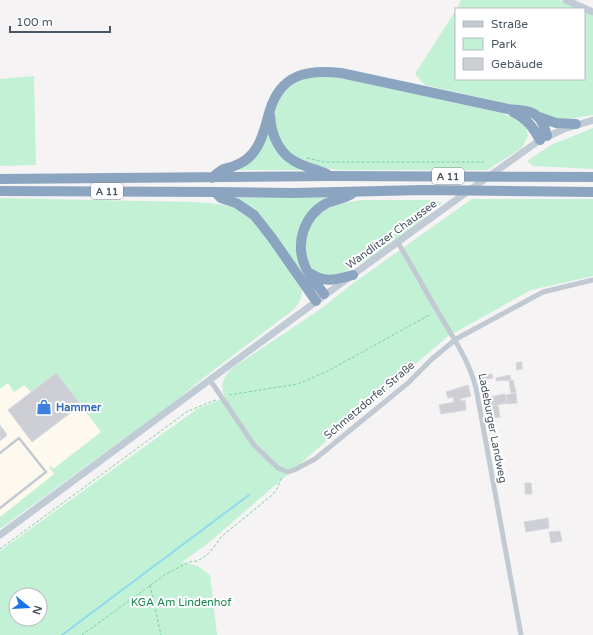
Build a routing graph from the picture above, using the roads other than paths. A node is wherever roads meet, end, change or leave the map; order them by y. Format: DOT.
graph roads {
  1 [pos="566,0"];
  2 [pos="584,8"];
  3 [pos="270,109"];
  4 [pos="508,109"];
  5 [pos="536,115"];
  6 [pos="593,120"];
  7 [pos="576,124"];
  8 [pos="543,138"];
  9 [pos="331,176"];
  10 [pos="593,177"];
  11 [pos="212,178"];
  12 [pos="0,179"];
  13 [pos="0,191"];
  14 [pos="356,191"];
  15 [pos="215,192"];
  16 [pos="593,192"];
  17 [pos="398,243"];
  18 [pos="307,270"];
  19 [pos="353,275"];
  20 [pos="593,280"];
  21 [pos="320,298"];
  22 [pos="456,339"];
  23 [pos="210,380"];
  24 [pos="0,453"];
  25 [pos="0,508"];
  26 [pos="0,535"];
  27 [pos="521,635"];
  1 -- 2 [label="main road"];
  3 -- 4 [label="highway"];
  3 -- 9 [label="highway"];
  3 -- 11 [label="highway"];
  4 -- 5 [label="highway"];
  4 -- 8 [label="highway"];
  5 -- 7 [label="highway"];
  5 -- 8 [label="highway"];
  6 -- 7 [label="main road, Wandlitzer Chaussee"];
  7 -- 8 [label="main road, Wandlitzer Chaussee"];
  8 -- 17 [label="main road, Wandlitzer Chaussee"];
  9 -- 10 [label="highway, A 11"];
  9 -- 11 [label="highway, A 11"];
  11 -- 12 [label="highway, A 11"];
  13 -- 15 [label="highway, A 11"];
  14 -- 15 [label="highway, A 11"];
  14 -- 16 [label="highway, A 11"];
  14 -- 18 [label="highway"];
  15 -- 21 [label="highway"];
  17 -- 19 [label="main road, Wandlitzer Chaussee"];
  17 -- 22 [label="street, Ladeburger Landweg"];
  18 -- 19 [label="highway"];
  18 -- 21 [label="highway"];
  19 -- 21 [label="main road, Wandlitzer Chaussee"];
  20 -- 22 [label="street, Schmetzdorfer Straße"];
  21 -- 23 [label="main road, Wandlitzer Chaussee"];
  22 -- 23 [label="street, Schmetzdorfer Straße"];
  22 -- 27 [label="street, Ladeburger Landweg"];
  23 -- 26 [label="main road, Wandlitzer Chaussee"];
  24 -- 25 [label="lane"];
}
